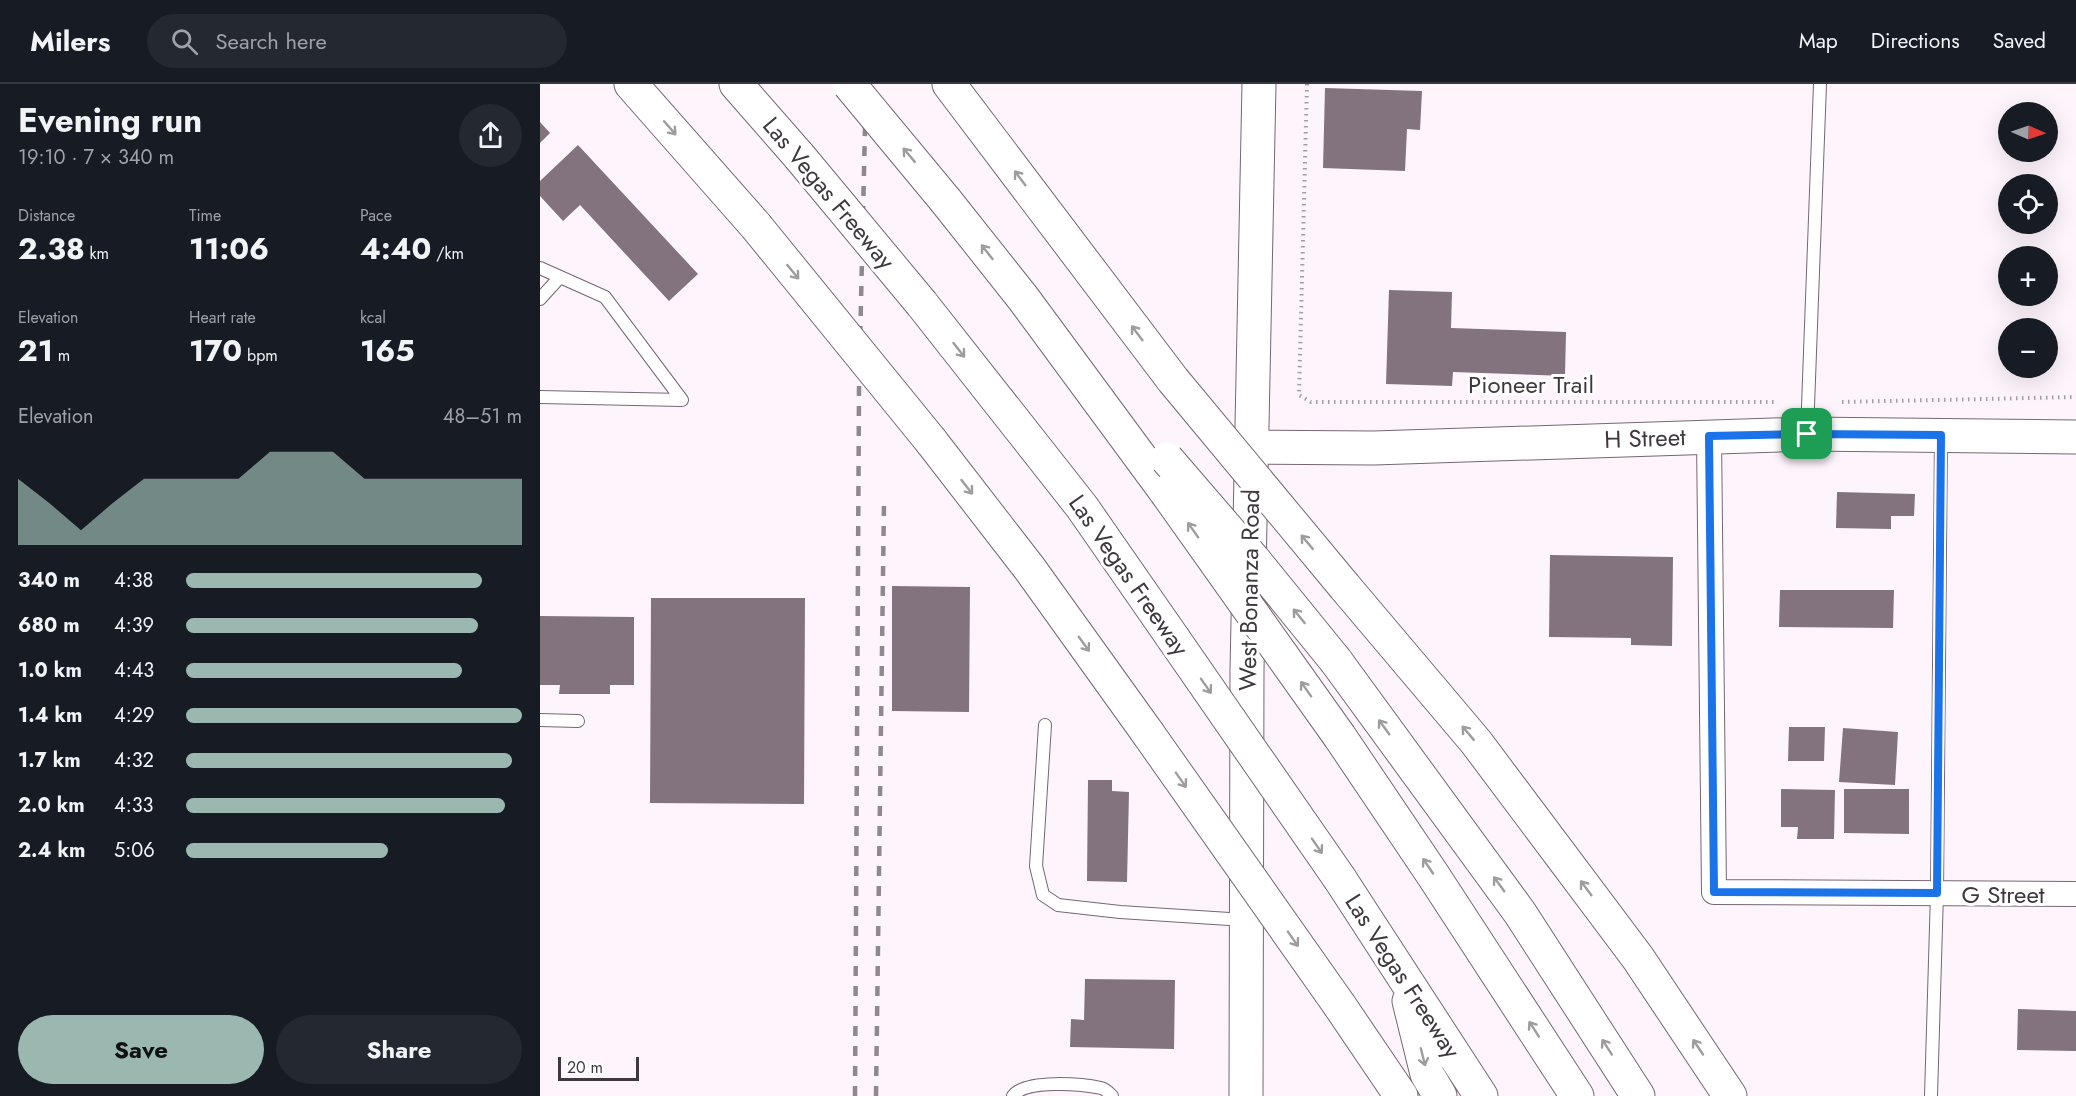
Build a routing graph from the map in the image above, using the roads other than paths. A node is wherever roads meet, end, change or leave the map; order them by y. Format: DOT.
graph roads {
  1 [pos="631,84"];
  2 [pos="736,84"];
  3 [pos="849,84"];
  4 [pos="1259,84"];
  5 [pos="1820,84"];
  6 [pos="950,85"];
  7 [pos="540,268"];
  8 [pos="560,277"];
  9 [pos="540,298"];
  10 [pos="1023,298"];
  11 [pos="540,397"];
  12 [pos="1808,418"];
  13 [pos="1941,435"];
  14 [pos="1709,436"];
  15 [pos="2076,437"];
  16 [pos="1251,447"];
  17 [pos="540,720"];
  18 [pos="579,721"];
  19 [pos="1045,725"];
  20 [pos="1937,893"];
  21 [pos="2076,894"];
  22 [pos="1246,920"];
  23 [pos="1404,979"];
  24 [pos="1013,1096"];
  25 [pos="1112,1096"];
  26 [pos="1246,1096"];
  27 [pos="1401,1096"];
  28 [pos="1440,1096"];
  29 [pos="1481,1096"];
  30 [pos="1577,1096"];
  31 [pos="1638,1096"];
  32 [pos="1730,1096"];
  33 [pos="1931,1096"];
  1 -- 27 [label="main road, one-way, bridge"];
  2 -- 23 [label="main road, Las Vegas Freeway, one-way, bridge"];
  10 -- 3 [label="main road, one-way, bridge"];
  4 -- 16 [label="main road, West Bonanza Road"];
  5 -- 12 [label="lane"];
  32 -- 6 [label="main road, one-way, bridge"];
  7 -- 8 [label="lane"];
  8 -- 9 [label="lane"];
  8 -- 11 [label="lane"];
  30 -- 10 [label="main road, one-way, bridge"];
  31 -- 10 [label="main road, one-way, bridge"];
  12 -- 13 [label="main road, H Street"];
  12 -- 14 [label="main road, H Street"];
  13 -- 15 [label="main road, H Street"];
  13 -- 20 [label="lane"];
  14 -- 16 [label="main road, H Street"];
  14 -- 20 [label="street, G Street"];
  16 -- 22 [label="main road, West Bonanza Road"];
  17 -- 18 [label="lane"];
  19 -- 22 [label="lane"];
  20 -- 21 [label="street, G Street"];
  20 -- 33 [label="lane"];
  22 -- 26 [label="main road, West Bonanza Road"];
  23 -- 28 [label="main road, one-way"];
  23 -- 29 [label="main road, Las Vegas Freeway"];
  24 -- 25 [label="lane"];
}
